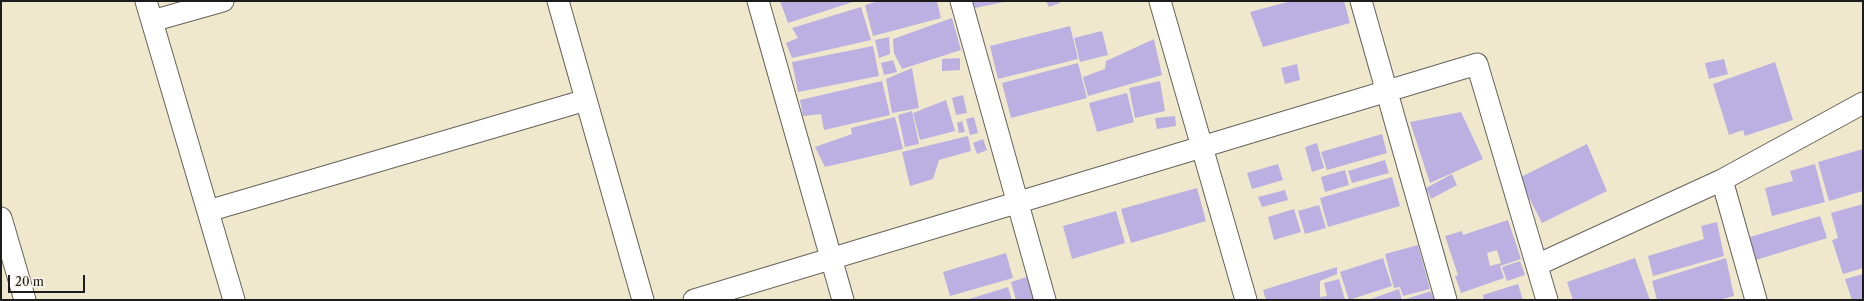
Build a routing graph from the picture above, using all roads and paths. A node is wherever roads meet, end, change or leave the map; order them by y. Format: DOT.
graph roads {
  1 [pos="223,1"];
  2 [pos="558,1"];
  3 [pos="758,1"];
  4 [pos="961,1"];
  5 [pos="1160,1"];
  6 [pos="1361,1"];
  7 [pos="149,11"];
  8 [pos="1387,91"];
  9 [pos="586,100"];
  10 [pos="1863,103"];
  11 [pos="1202,147"];
  12 [pos="1722,180"];
  13 [pos="1018,202"];
  14 [pos="208,211"];
  15 [pos="1,218"];
  16 [pos="831,258"];
  17 [pos="1537,265"];
  18 [pos="25,300"];
  19 [pos="234,300"];
  20 [pos="643,300"];
  21 [pos="694,300"];
  22 [pos="843,300"];
  23 [pos="1046,300"];
  24 [pos="1246,300"];
  25 [pos="1446,300"];
  26 [pos="1547,300"];
  27 [pos="1756,300"];
  1 -- 7 [label="street"];
  2 -- 9 [label="street"];
  3 -- 16 [label="street"];
  4 -- 13 [label="street"];
  5 -- 11 [label="street"];
  6 -- 8 [label="street"];
  7 -- 14 [label="street"];
  8 -- 11 [label="street"];
  8 -- 17 [label="street"];
  8 -- 25 [label="street"];
  9 -- 14 [label="street"];
  9 -- 20 [label="street"];
  10 -- 12 [label="street"];
  11 -- 13 [label="street"];
  11 -- 24 [label="street"];
  12 -- 17 [label="street"];
  12 -- 27 [label="street"];
  13 -- 16 [label="street"];
  13 -- 23 [label="street"];
  14 -- 19 [label="street"];
  15 -- 18 [label="street"];
  16 -- 21 [label="street"];
  16 -- 22 [label="street"];
  17 -- 26 [label="street"];
}
